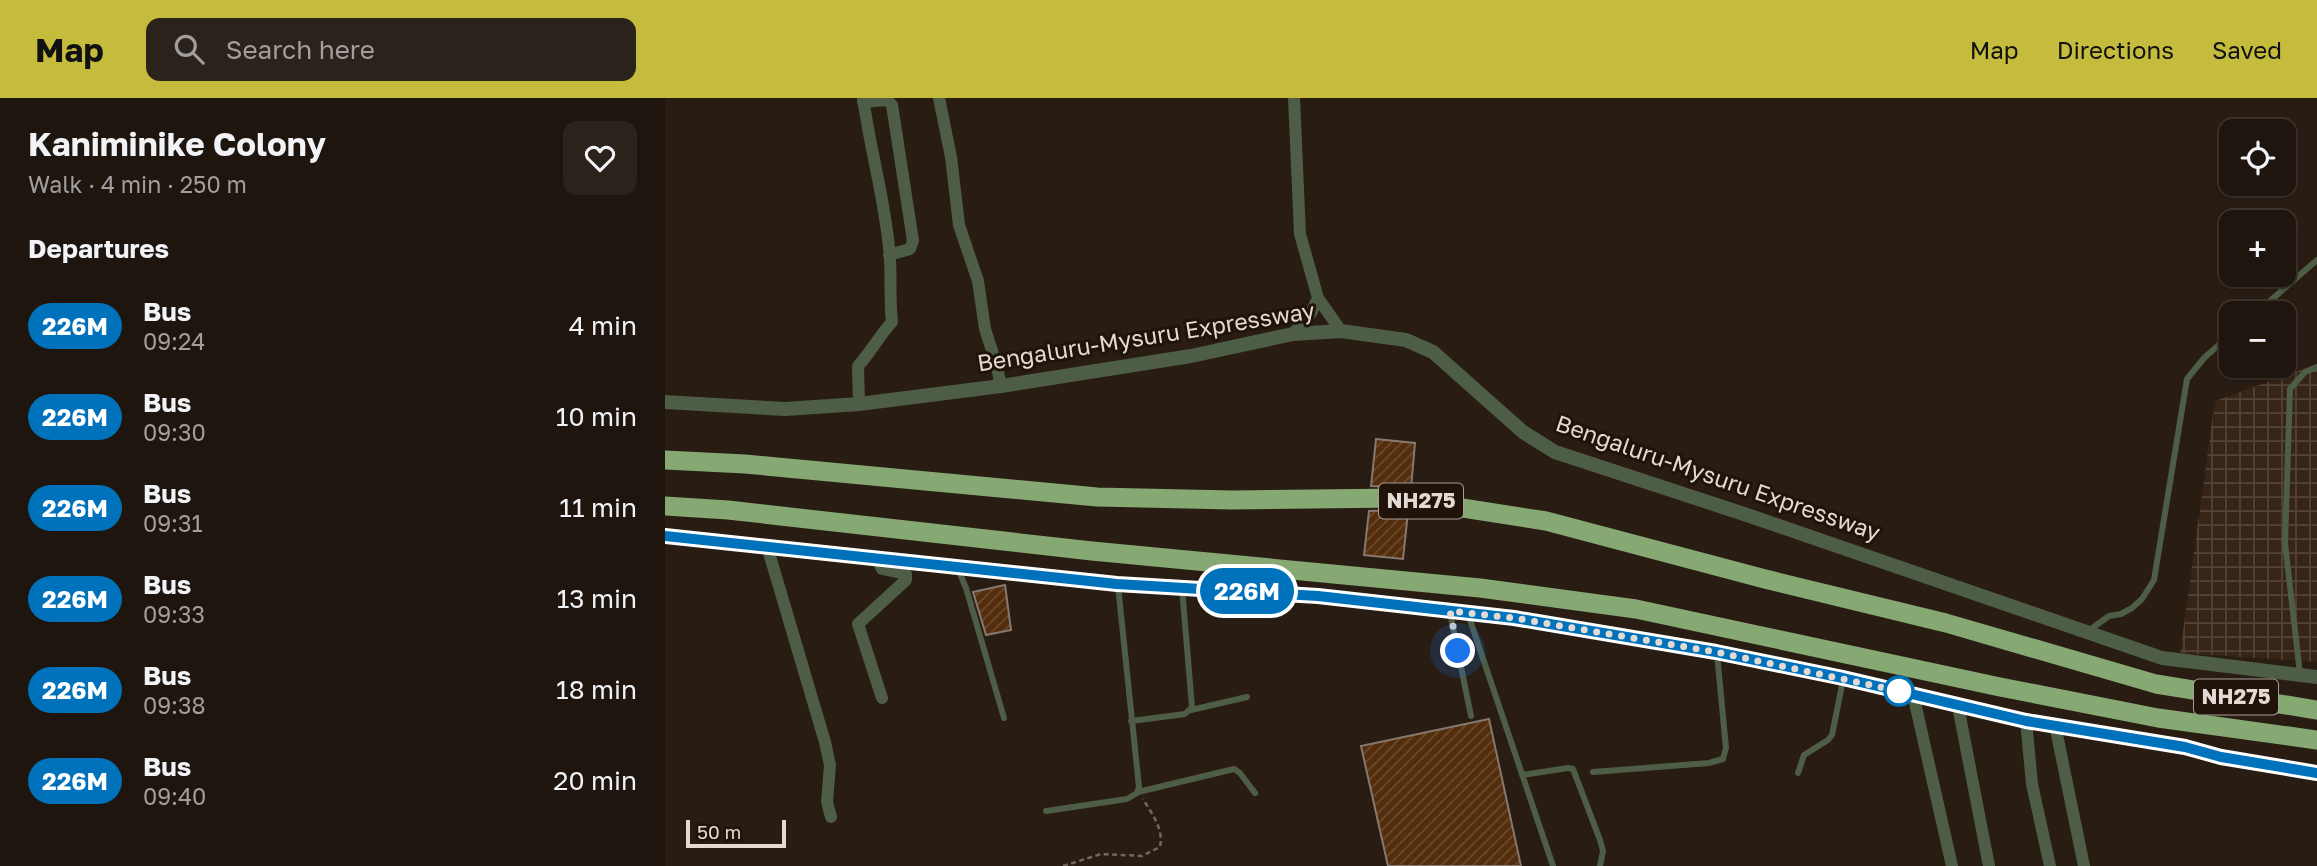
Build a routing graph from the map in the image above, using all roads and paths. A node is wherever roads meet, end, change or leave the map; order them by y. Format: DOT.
graph roads {
  1 [pos="939,98"];
  2 [pos="1294,98"];
  3 [pos="863,100"];
  4 [pos="890,255"];
  5 [pos="2317,260"];
  6 [pos="1318,298"];
  7 [pos="2270,301"];
  8 [pos="1341,331"];
  9 [pos="1293,334"];
  10 [pos="2219,345"];
  11 [pos="2317,367"];
  12 [pos="1001,386"];
  13 [pos="665,402"];
  14 [pos="859,404"];
  15 [pos="665,460"];
  16 [pos="665,506"];
  17 [pos="665,536"];
  18 [pos="767,546"];
  19 [pos="877,558"];
  20 [pos="957,567"];
  21 [pos="1117,584"];
  22 [pos="1182,588"];
  23 [pos="1450,611"];
  24 [pos="1467,612"];
  25 [pos="2087,632"];
  26 [pos="1716,652"];
  27 [pos="2300,674"];
  28 [pos="2317,677"];
  29 [pos="1843,678"];
  30 [pos="1913,694"];
  31 [pos="1247,697"];
  32 [pos="882,698"];
  33 [pos="1958,706"];
  34 [pos="2317,709"];
  35 [pos="1191,710"];
  36 [pos="1471,716"];
  37 [pos="1004,718"];
  38 [pos="1131,721"];
  39 [pos="2026,721"];
  40 [pos="2055,725"];
  41 [pos="2317,740"];
  42 [pos="1594,772"];
  43 [pos="1798,772"];
  44 [pos="2317,773"];
  45 [pos="1522,775"];
  46 [pos="1138,792"];
  47 [pos="1255,793"];
  48 [pos="1046,811"];
  49 [pos="831,817"];
  50 [pos="1063,866"];
  51 [pos="1553,866"];
  52 [pos="1600,866"];
  53 [pos="1952,866"];
  54 [pos="1989,866"];
  55 [pos="2050,866"];
  56 [pos="2084,866"];
  1 -- 12 [label="street"];
  2 -- 6 [label="street"];
  3 -- 4 [label="street"];
  3 -- 4 [label="street"];
  4 -- 14 [label="street"];
  5 -- 7 [label="lane"];
  6 -- 8 [label="street"];
  6 -- 9 [label="street"];
  8 -- 9 [label="street, Bengaluru-Mysuru Expressway"];
  8 -- 25 [label="street, Bengaluru-Mysuru Expressway"];
  9 -- 12 [label="street, Bengaluru-Mysuru Expressway"];
  10 -- 25 [label="lane"];
  11 -- 27 [label="lane"];
  12 -- 14 [label="street, Bengaluru-Mysuru Expressway"];
  13 -- 14 [label="street, Bengaluru-Mysuru Expressway"];
  15 -- 34 [label="highway, NH275"];
  16 -- 41 [label="highway, NH275"];
  17 -- 18 [label="street, NH275"];
  18 -- 19 [label="street, NH275"];
  18 -- 49 [label="street"];
  19 -- 20 [label="street, NH275"];
  19 -- 32 [label="street"];
  20 -- 21 [label="street, NH275"];
  20 -- 37 [label="lane"];
  21 -- 22 [label="street, NH275"];
  21 -- 38 [label="lane"];
  22 -- 23 [label="street, NH275"];
  22 -- 35 [label="lane"];
  23 -- 24 [label="street, NH275"];
  23 -- 36 [label="lane"];
  24 -- 26 [label="street, NH275"];
  24 -- 45 [label="lane"];
  25 -- 27 [label="street, Bengaluru-Mysuru Expressway"];
  26 -- 29 [label="street, NH275"];
  26 -- 42 [label="lane"];
  27 -- 28 [label="street, Bengaluru-Mysuru Expressway"];
  29 -- 30 [label="street, NH275"];
  29 -- 43 [label="lane"];
  30 -- 33 [label="street, NH275"];
  30 -- 53 [label="street"];
  31 -- 35 [label="lane"];
  33 -- 39 [label="street, NH275"];
  33 -- 54 [label="street"];
  35 -- 38 [label="lane"];
  38 -- 46 [label="lane"];
  39 -- 40 [label="street, NH275"];
  39 -- 55 [label="street"];
  40 -- 44 [label="street, NH275"];
  40 -- 56 [label="street"];
  45 -- 51 [label="lane"];
  45 -- 52 [label="lane"];
  46 -- 47 [label="lane"];
  46 -- 48 [label="lane"];
  46 -- 50 [label="path"];
}
